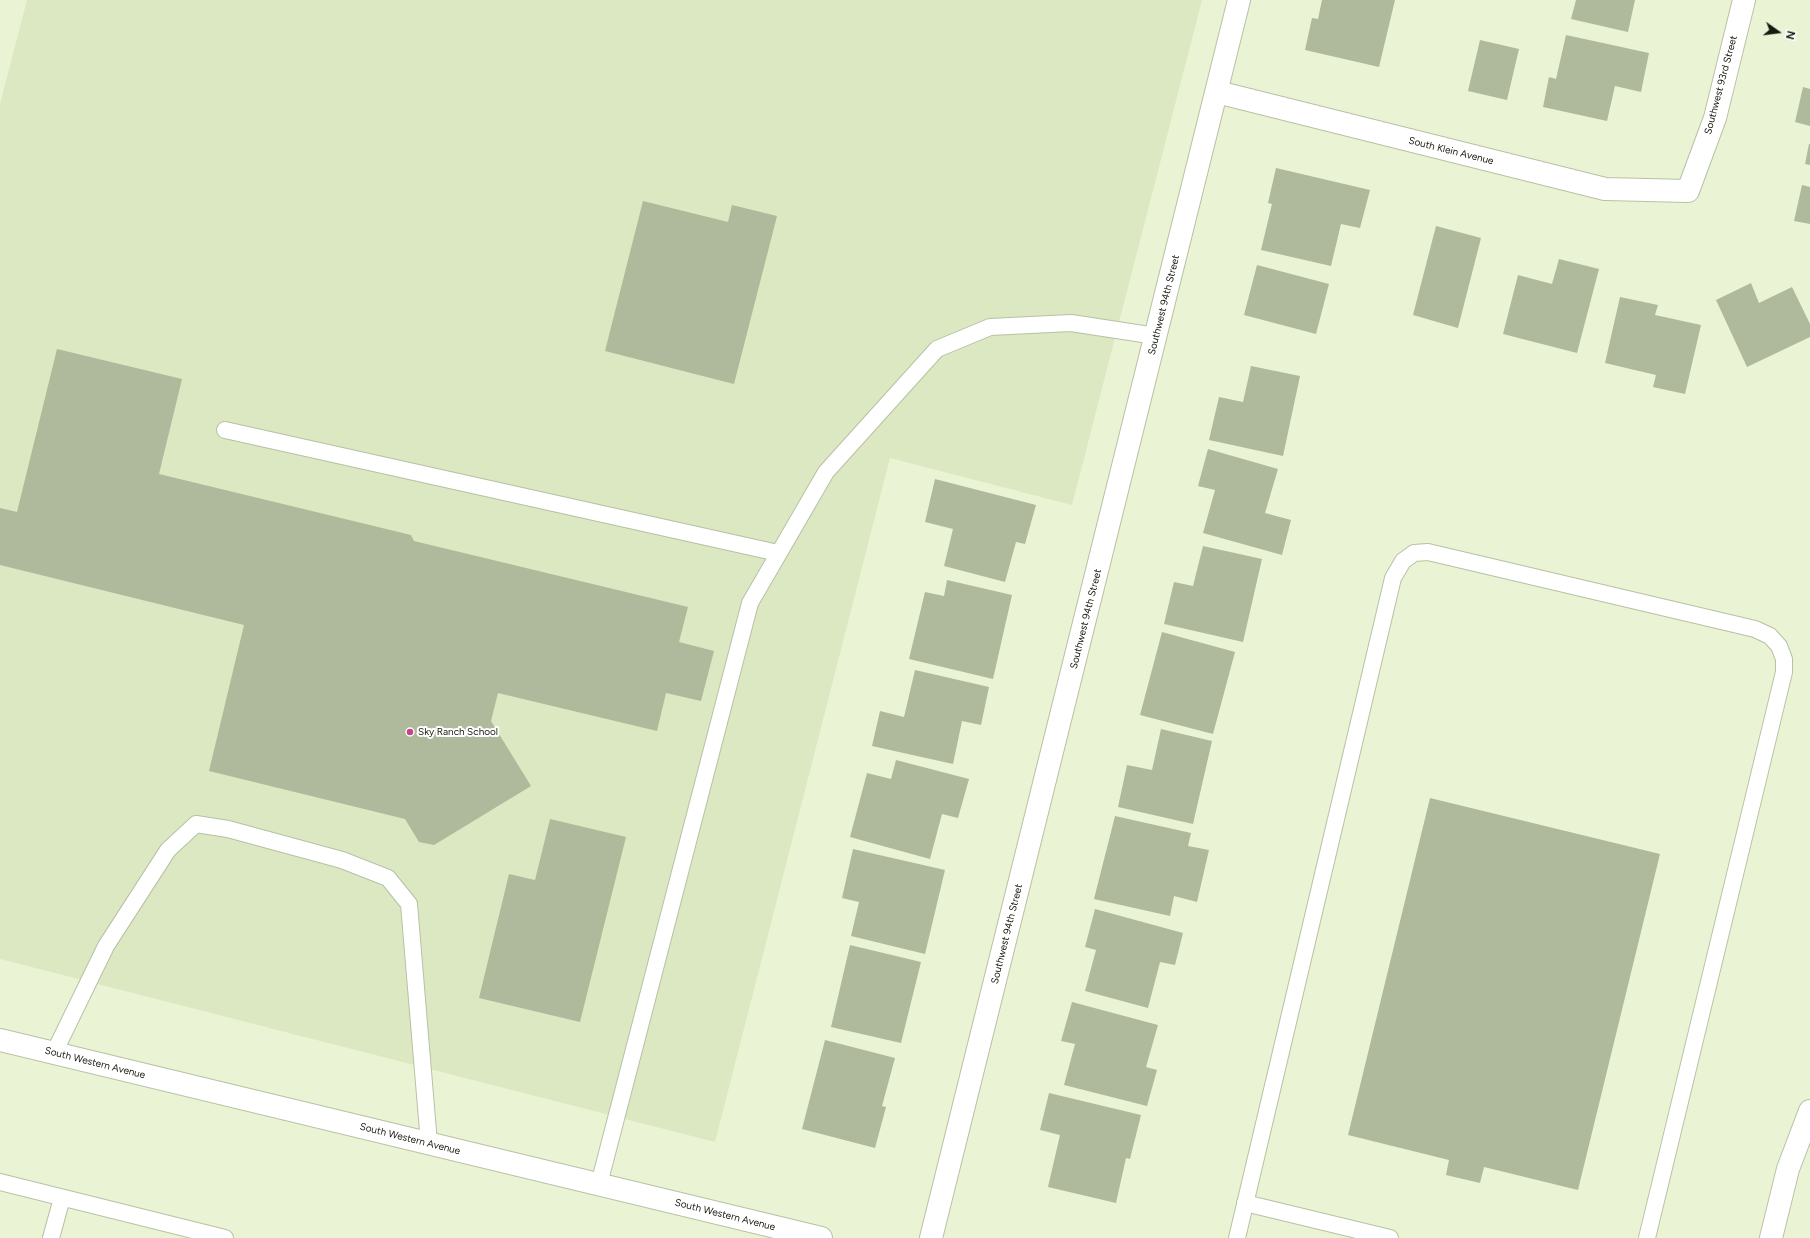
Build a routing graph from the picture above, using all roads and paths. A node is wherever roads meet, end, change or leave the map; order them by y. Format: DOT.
graph roads {
  1 [pos="1239,0"];
  2 [pos="1744,0"];
  3 [pos="1217,92"];
  4 [pos="1688,191"];
  5 [pos="1156,336"];
  6 [pos="225,430"];
  7 [pos="778,553"];
  8 [pos="0,1040"];
  9 [pos="54,1053"];
  10 [pos="1810,1111"];
  11 [pos="428,1143"];
  12 [pos="0,1182"];
  13 [pos="599,1184"];
  14 [pos="62,1198"];
  15 [pos="1245,1203"];
  16 [pos="51,1238"];
  17 [pos="225,1238"];
  18 [pos="821,1238"];
  19 [pos="931,1238"];
  20 [pos="1237,1238"];
  21 [pos="1390,1238"];
  22 [pos="1647,1238"];
  23 [pos="1771,1238"];
  1 -- 3 [label="street, Southwest 94th Street"];
  2 -- 4 [label="street, Southwest 93rd Street"];
  3 -- 4 [label="street, South Klein Avenue"];
  3 -- 5 [label="street, Southwest 94th Street"];
  5 -- 7 [label="lane"];
  5 -- 19 [label="street, Southwest 94th Street"];
  6 -- 7 [label="lane"];
  7 -- 13 [label="lane"];
  8 -- 9 [label="street, South Western Avenue"];
  9 -- 11 [label="street, South Western Avenue"];
  9 -- 11 [label="lane"];
  10 -- 23 [label="street"];
  11 -- 13 [label="street, South Western Avenue"];
  12 -- 14 [label="lane"];
  13 -- 18 [label="street, South Western Avenue"];
  14 -- 16 [label="lane"];
  14 -- 17 [label="lane"];
  15 -- 20 [label="lane"];
  15 -- 21 [label="lane"];
  15 -- 22 [label="lane"];
}
